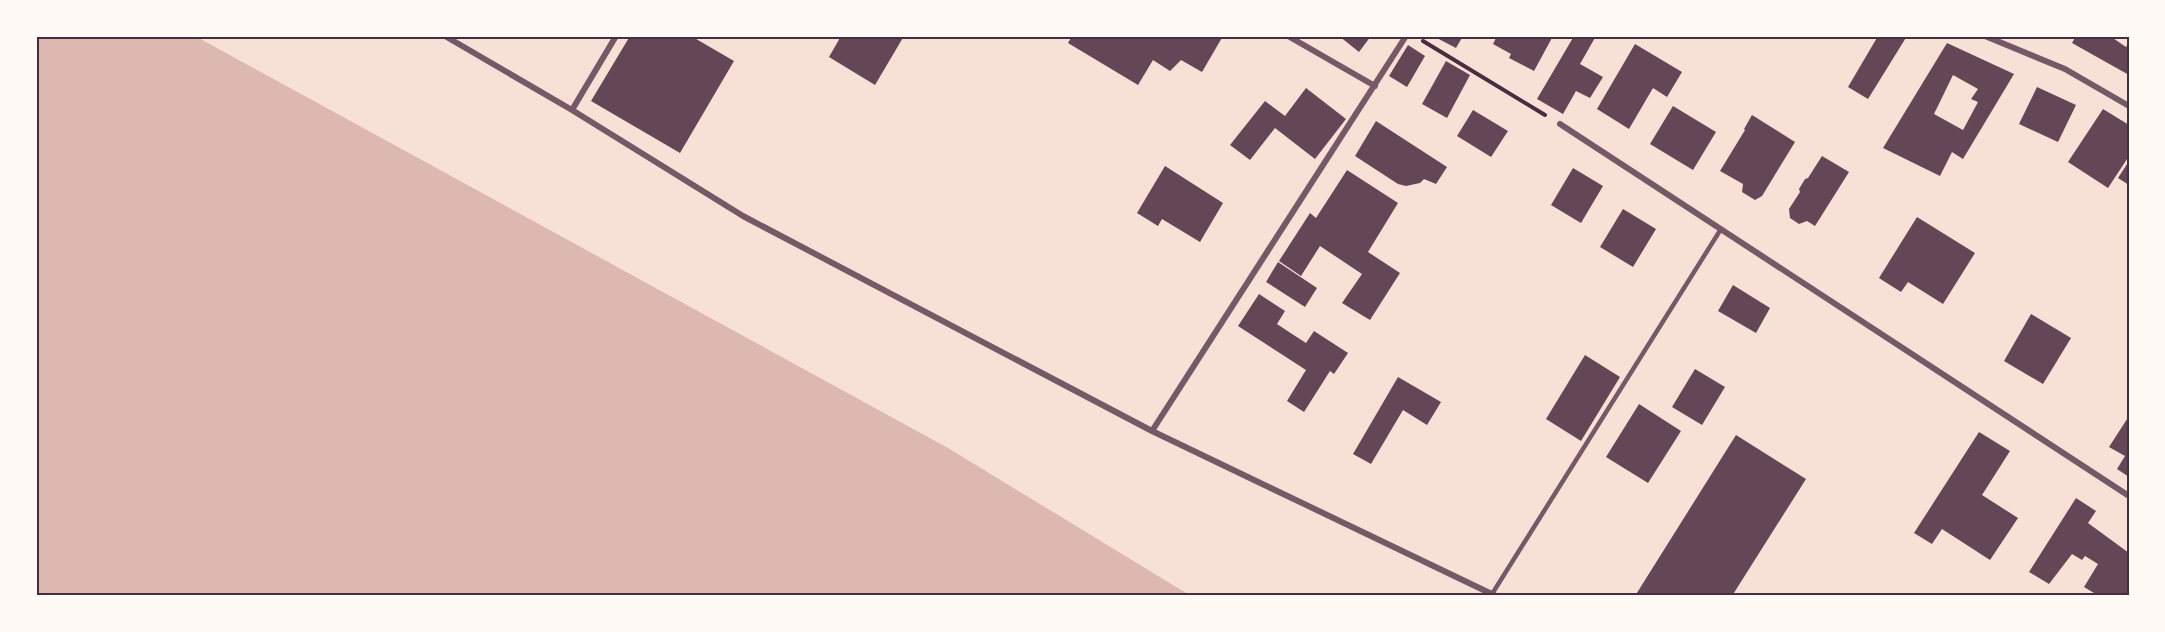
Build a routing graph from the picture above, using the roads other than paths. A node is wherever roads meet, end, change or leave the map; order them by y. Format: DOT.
graph roads {
  1 [pos="445,36"];
  2 [pos="616,36"];
  3 [pos="1288,36"];
  4 [pos="1406,36"];
  5 [pos="1985,36"];
  6 [pos="1375,86"];
  7 [pos="2129,106"];
  8 [pos="572,110"];
  9 [pos="1560,124"];
  10 [pos="1720,229"];
  11 [pos="1152,431"];
  12 [pos="2129,495"];
  13 [pos="1494,595"];
  1 -- 8 [label="street"];
  2 -- 8 [label="street"];
  3 -- 6 [label="street"];
  4 -- 6 [label="street"];
  5 -- 7 [label="street"];
  6 -- 11 [label="street"];
  8 -- 11 [label="street"];
  9 -- 10 [label="street"];
  10 -- 12 [label="street"];
  10 -- 13 [label="lane"];
  11 -- 13 [label="street"];
}
